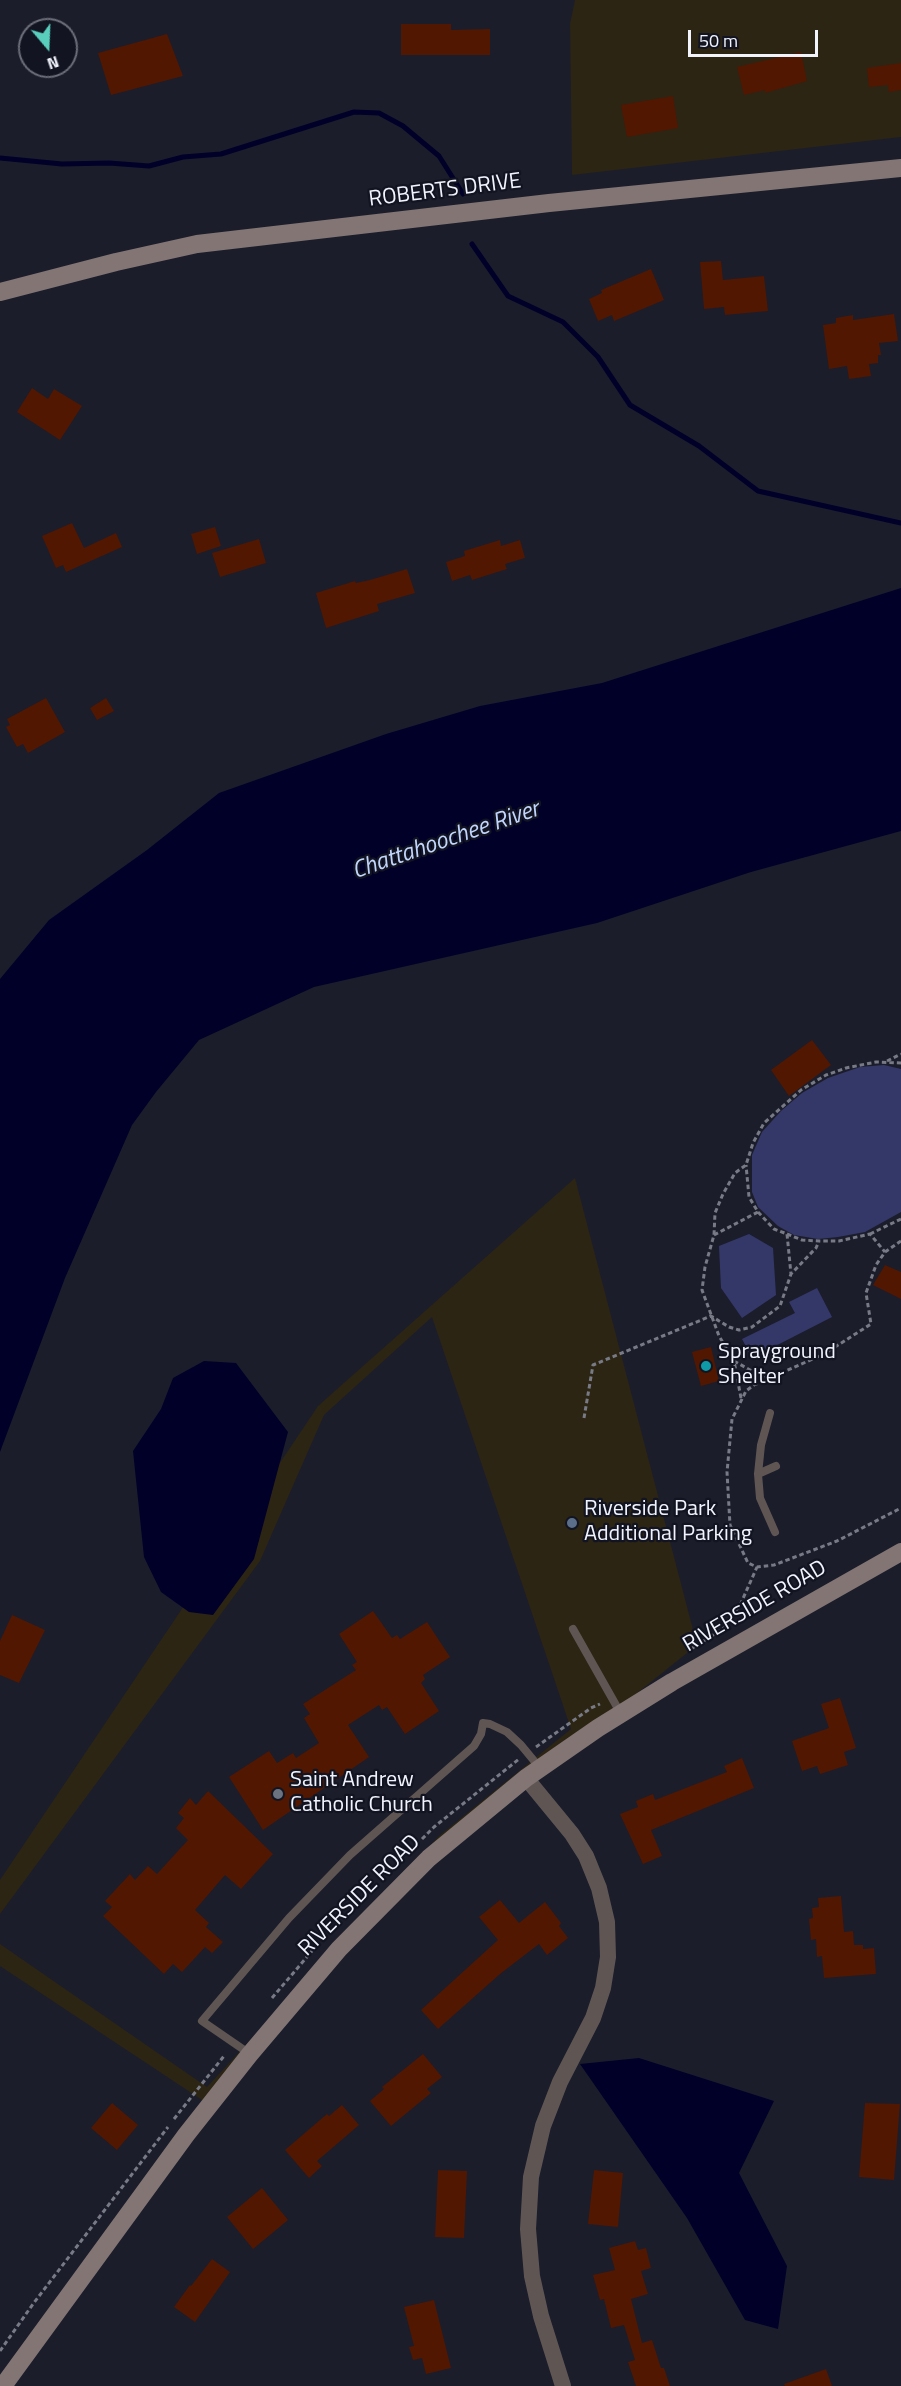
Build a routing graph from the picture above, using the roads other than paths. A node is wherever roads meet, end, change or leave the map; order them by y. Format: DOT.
graph roads {
  1 [pos="901,168"];
  2 [pos="0,292"];
  3 [pos="770,1413"];
  4 [pos="776,1466"];
  5 [pos="758,1474"];
  6 [pos="775,1532"];
  7 [pos="901,1552"];
  8 [pos="573,1629"];
  9 [pos="621,1714"];
  10 [pos="533,1773"];
  11 [pos="250,2054"];
  12 [pos="3,2386"];
  13 [pos="563,2386"];
  1 -- 2 [label="street, ROBERTS DRIVE"];
  3 -- 5 [label="lane"];
  4 -- 5 [label="lane"];
  5 -- 6 [label="lane"];
  7 -- 9 [label="street, RIVERSIDE ROAD"];
  8 -- 9 [label="lane"];
  9 -- 10 [label="street, RIVERSIDE ROAD"];
  10 -- 11 [label="street, RIVERSIDE ROAD"];
  10 -- 11 [label="lane"];
  10 -- 13 [label="street"];
  11 -- 12 [label="street, RIVERSIDE ROAD"];
}
